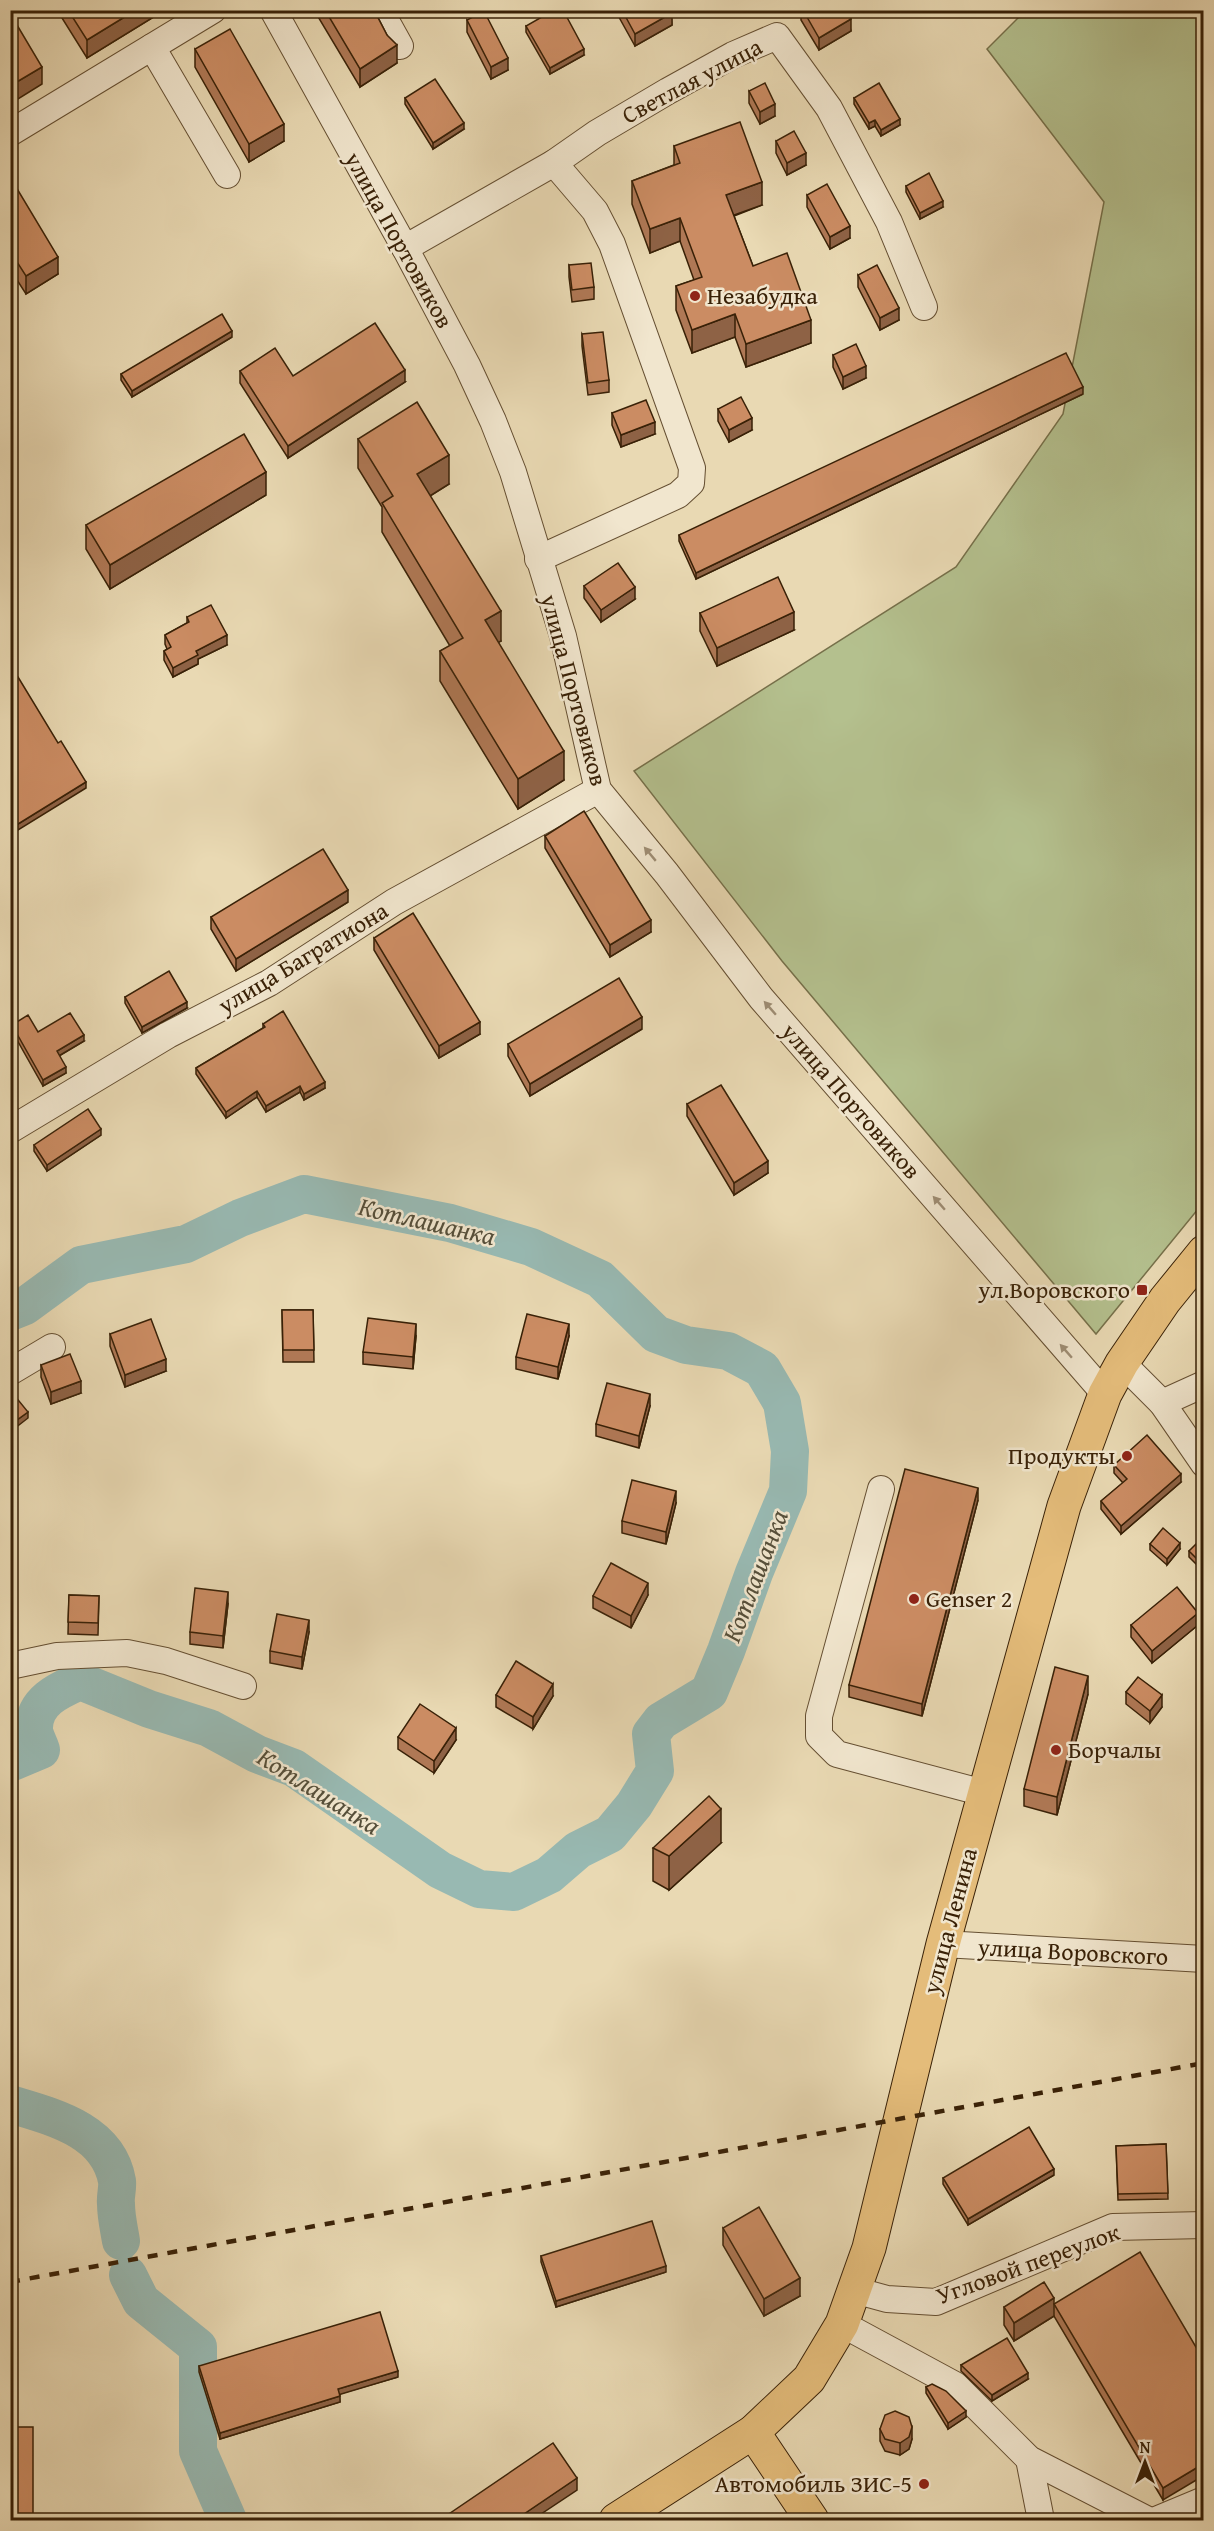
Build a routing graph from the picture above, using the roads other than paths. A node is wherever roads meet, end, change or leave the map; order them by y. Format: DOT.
graph roads {
  1 [pos="213,10"];
  2 [pos="273,10"];
  3 [pos="380,10"];
  4 [pos="400,45"];
  5 [pos="152,47"];
  6 [pos="10,133"];
  7 [pos="554,163"];
  8 [pos="227,175"];
  9 [pos="405,248"];
  10 [pos="924,306"];
  11 [pos="538,559"];
  12 [pos="598,790"];
  13 [pos="10,1130"];
  14 [pos="1203,1252"];
  15 [pos="52,1347"];
  16 [pos="1122,1363"];
  17 [pos="10,1372"];
  18 [pos="1203,1384"];
  19 [pos="1105,1394"];
  20 [pos="1162,1403"];
  21 [pos="1203,1464"];
  22 [pos="881,1488"];
  23 [pos="10,1666"];
  24 [pos="243,1686"];
  25 [pos="984,1793"];
  26 [pos="943,1944"];
  27 [pos="1203,1959"];
  28 [pos="1203,2225"];
  29 [pos="854,2290"];
  30 [pos="842,2324"];
  31 [pos="753,2433"];
  32 [pos="1029,2459"];
  33 [pos="1203,2500"];
  34 [pos="616,2520"];
  35 [pos="812,2520"];
  36 [pos="1041,2520"];
  37 [pos="1148,2520"];
  38 [pos="1156,2520"];
  1 -- 5 [label="street"];
  2 -- 9 [label="street, улица Портовиков"];
  3 -- 4 [label="street"];
  5 -- 6 [label="street"];
  5 -- 8 [label="street"];
  7 -- 9 [label="street, Светлая улица"];
  7 -- 10 [label="street, Светлая улица"];
  7 -- 11 [label="street"];
  9 -- 11 [label="street, улица Портовиков"];
  11 -- 12 [label="street, улица Портовиков"];
  12 -- 13 [label="street, улица Багратиона"];
  19 -- 12 [label="street, улица Портовиков, one-way"];
  14 -- 16 [label="main road, улица Ленина"];
  15 -- 17 [label="street"];
  16 -- 19 [label="main road, улица Ленина"];
  16 -- 20 [label="street"];
  18 -- 20 [label="street"];
  19 -- 25 [label="main road, улица Ленина"];
  20 -- 21 [label="street"];
  22 -- 25 [label="street"];
  23 -- 24 [label="street"];
  25 -- 26 [label="main road, улица Ленина"];
  26 -- 27 [label="street, улица Воровского"];
  26 -- 29 [label="main road, улица Ленина"];
  28 -- 29 [label="street, Угловой переулок"];
  29 -- 30 [label="main road, улица Ленина"];
  30 -- 31 [label="main road, улица Ленина"];
  30 -- 32 [label="street"];
  31 -- 34 [label="main road, улица Ленина"];
  31 -- 35 [label="main road"];
  32 -- 36 [label="street"];
  32 -- 37 [label="street"];
  33 -- 38 [label="street"];
}
